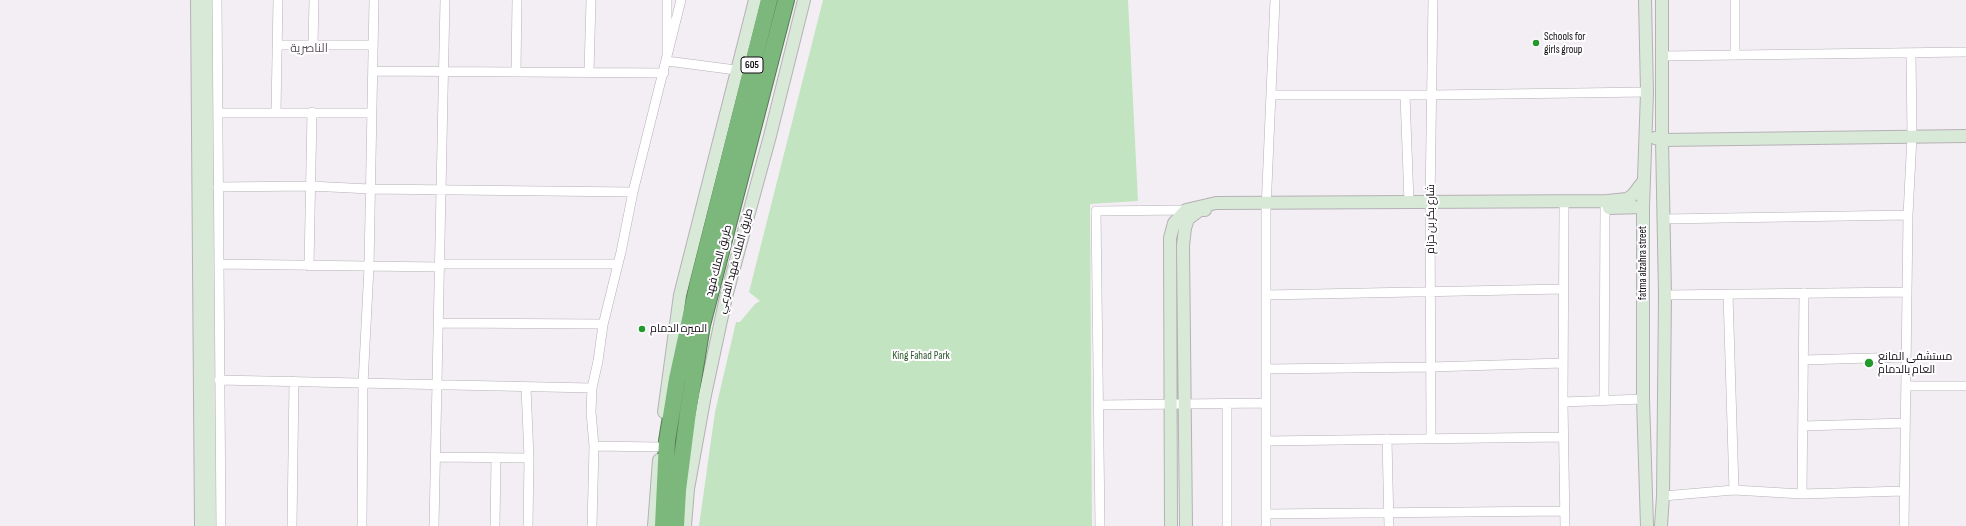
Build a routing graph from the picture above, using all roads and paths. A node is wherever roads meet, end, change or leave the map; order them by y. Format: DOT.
graph roads {
  1 [pos="197,0"];
  2 [pos="206,0"];
  3 [pos="217,0"];
  4 [pos="278,0"];
  5 [pos="314,0"];
  6 [pos="374,0"];
  7 [pos="445,0"];
  8 [pos="517,0"];
  9 [pos="591,0"];
  10 [pos="667,0"];
  11 [pos="682,0"];
  12 [pos="755,0"];
  13 [pos="769,0"];
  14 [pos="786,0"];
  15 [pos="804,0"];
  16 [pos="1275,0"];
  17 [pos="1433,0"];
  18 [pos="1645,0"];
  19 [pos="1662,0"];
  20 [pos="1735,0"];
  21 [pos="277,45"];
  22 [pos="313,45"];
  23 [pos="374,45"];
  24 [pos="1966,52"];
  25 [pos="1911,53"];
  26 [pos="1735,54"];
  27 [pos="1662,56"];
  28 [pos="667,61"];
  29 [pos="736,70"];
  30 [pos="373,71"];
  31 [pos="444,72"];
  32 [pos="516,72"];
  33 [pos="589,72"];
  34 [pos="664,73"];
  35 [pos="1647,92"];
  36 [pos="1271,95"];
  37 [pos="1405,95"];
  38 [pos="1432,95"];
  39 [pos="276,112"];
  40 [pos="312,112"];
  41 [pos="218,113"];
  42 [pos="372,113"];
  43 [pos="1646,114"];
  44 [pos="1912,136"];
  45 [pos="1966,136"];
  46 [pos="1662,140"];
  47 [pos="1642,183"];
  48 [pos="310,186"];
  49 [pos="218,187"];
  50 [pos="370,189"];
  51 [pos="441,190"];
  52 [pos="633,192"];
  53 [pos="1409,202"];
  54 [pos="1431,205"];
  55 [pos="1267,206"];
  56 [pos="1642,207"];
  57 [pos="1564,208"];
  58 [pos="1605,208"];
  59 [pos="1186,210"];
  60 [pos="1908,215"];
  61 [pos="1664,219"];
  62 [pos="219,264"];
  63 [pos="618,264"];
  64 [pos="440,265"];
  65 [pos="309,266"];
  66 [pos="369,267"];
  67 [pos="698,283"];
  68 [pos="1563,290"];
  69 [pos="1431,292"];
  70 [pos="1907,292"];
  71 [pos="1804,293"];
  72 [pos="1665,294"];
  73 [pos="1728,294"];
  74 [pos="1266,295"];
  75 [pos="438,323"];
  76 [pos="603,324"];
  77 [pos="702,326"];
  78 [pos="1906,357"];
  79 [pos="1803,360"];
  80 [pos="1563,363"];
  81 [pos="1431,367"];
  82 [pos="1266,369"];
  83 [pos="220,380"];
  84 [pos="294,381"];
  85 [pos="363,384"];
  86 [pos="436,384"];
  87 [pos="1906,386"];
  88 [pos="1966,386"];
  89 [pos="526,387"];
  90 [pos="592,388"];
  91 [pos="1643,399"];
  92 [pos="1604,400"];
  93 [pos="1563,402"];
  94 [pos="1171,403"];
  95 [pos="1266,403"];
  96 [pos="1185,404"];
  97 [pos="1227,404"];
  98 [pos="1098,405"];
  99 [pos="1905,423"];
  100 [pos="1803,426"];
  101 [pos="1563,437"];
  102 [pos="1387,439"];
  103 [pos="1431,439"];
  104 [pos="1266,441"];
  105 [pos="594,446"];
  106 [pos="660,446"];
  107 [pos="436,457"];
  108 [pos="496,458"];
  109 [pos="529,458"];
  110 [pos="1647,484"];
  111 [pos="688,489"];
  112 [pos="1734,490"];
  113 [pos="1904,491"];
  114 [pos="1802,494"];
  115 [pos="1663,496"];
  116 [pos="1564,511"];
  117 [pos="1388,513"];
  118 [pos="1266,514"];
  119 [pos="201,526"];
  120 [pos="210,526"];
  121 [pos="221,526"];
  122 [pos="292,526"];
  123 [pos="362,526"];
  124 [pos="434,526"];
  125 [pos="495,526"];
  126 [pos="528,526"];
  127 [pos="592,526"];
  128 [pos="654,526"];
  129 [pos="663,526"];
  130 [pos="676,526"];
  131 [pos="685,526"];
  132 [pos="1100,526"];
  133 [pos="1171,526"];
  134 [pos="1186,526"];
  135 [pos="1227,526"];
  136 [pos="1266,526"];
  137 [pos="1389,526"];
  138 [pos="1565,526"];
  139 [pos="1647,526"];
  140 [pos="1661,526"];
  141 [pos="1904,526"];
  1 -- 119 [label="street"];
  2 -- 120 [label="street"];
  3 -- 41 [label="street"];
  4 -- 21 [label="street"];
  5 -- 22 [label="street"];
  6 -- 23 [label="street"];
  7 -- 31 [label="street"];
  8 -- 32 [label="street"];
  9 -- 33 [label="street"];
  10 -- 28 [label="street"];
  11 -- 28 [label="street"];
  12 -- 29 [label="street"];
  13 -- 67 [label="highway, طريق الملك فهد / 605"];
  14 -- 77 [label="highway, طريق الملك فهد / 605"];
  15 -- 111 [label="street, طريق الملك فهد الفرعي"];
  16 -- 36 [label="street"];
  17 -- 38 [label="street, شارع بكر بن حزام"];
  18 -- 35 [label="street, fatma alzahra street"];
  19 -- 27 [label="street"];
  20 -- 26 [label="street"];
  21 -- 22 [label="street"];
  21 -- 39 [label="street"];
  22 -- 23 [label="street"];
  23 -- 30 [label="street"];
  24 -- 25 [label="street"];
  25 -- 26 [label="street"];
  25 -- 44 [label="street"];
  26 -- 27 [label="street"];
  27 -- 46 [label="street"];
  28 -- 29 [label="street"];
  28 -- 34 [label="street"];
  29 -- 106 [label="street"];
  30 -- 31 [label="street"];
  30 -- 42 [label="street"];
  31 -- 32 [label="street"];
  31 -- 51 [label="street"];
  32 -- 33 [label="street"];
  33 -- 34 [label="street"];
  34 -- 52 [label="street"];
  35 -- 38 [label="street"];
  35 -- 43 [label="street, fatma alzahra street"];
  36 -- 37 [label="street"];
  36 -- 55 [label="street"];
  37 -- 38 [label="street"];
  37 -- 53 [label="street"];
  38 -- 54 [label="street, شارع بكر بن حزام"];
  39 -- 40 [label="street"];
  39 -- 41 [label="street"];
  40 -- 42 [label="street"];
  40 -- 48 [label="street"];
  41 -- 49 [label="street"];
  42 -- 50 [label="street"];
  43 -- 46 [label="street"];
  43 -- 47 [label="street, fatma alzahra street"];
  44 -- 45 [label="street"];
  44 -- 46 [label="street"];
  44 -- 60 [label="street"];
  46 -- 61 [label="street"];
  47 -- 54 [label="street"];
  47 -- 56 [label="street, fatma alzahra street"];
  48 -- 49 [label="street"];
  48 -- 50 [label="street"];
  48 -- 65 [label="street"];
  49 -- 62 [label="street"];
  50 -- 51 [label="street"];
  50 -- 66 [label="street"];
  51 -- 52 [label="street"];
  51 -- 64 [label="street"];
  52 -- 63 [label="street"];
  53 -- 54 [label="street"];
  53 -- 55 [label="street"];
  54 -- 55 [label="street"];
  54 -- 57 [label="street"];
  54 -- 69 [label="street, شارع بكر بن حزام"];
  55 -- 59 [label="street"];
  55 -- 74 [label="street"];
  55 -- 96 [label="street"];
  56 -- 58 [label="street"];
  56 -- 91 [label="street, fatma alzahra street"];
  57 -- 58 [label="street"];
  57 -- 68 [label="street"];
  58 -- 92 [label="street"];
  59 -- 94 [label="street"];
  59 -- 98 [label="street"];
  60 -- 61 [label="street"];
  60 -- 70 [label="street"];
  61 -- 72 [label="street"];
  62 -- 65 [label="street"];
  62 -- 83 [label="street"];
  63 -- 64 [label="street"];
  63 -- 76 [label="street"];
  64 -- 66 [label="street"];
  64 -- 75 [label="street"];
  65 -- 66 [label="street"];
  66 -- 85 [label="street"];
  67 -- 106 [label="highway"];
  67 -- 129 [label="highway, طريق الملك فهد / 605"];
  68 -- 69 [label="street"];
  68 -- 80 [label="street"];
  69 -- 74 [label="street"];
  69 -- 81 [label="street, شارع بكر بن حزام"];
  70 -- 71 [label="street"];
  70 -- 78 [label="street"];
  71 -- 73 [label="street"];
  71 -- 79 [label="street"];
  72 -- 73 [label="street"];
  72 -- 115 [label="street"];
  73 -- 112 [label="street"];
  74 -- 82 [label="street"];
  75 -- 76 [label="street"];
  75 -- 86 [label="street"];
  76 -- 90 [label="street"];
  77 -- 111 [label="highway"];
  77 -- 130 [label="highway, طريق الملك فهد / 605"];
  78 -- 79 [label="street"];
  78 -- 87 [label="street"];
  79 -- 100 [label="street"];
  80 -- 81 [label="street"];
  80 -- 93 [label="street"];
  81 -- 82 [label="street"];
  81 -- 103 [label="street, شارع بكر بن حزام"];
  82 -- 95 [label="street"];
  83 -- 84 [label="street"];
  83 -- 121 [label="street"];
  84 -- 85 [label="street"];
  84 -- 122 [label="street"];
  85 -- 86 [label="street"];
  85 -- 123 [label="street"];
  86 -- 89 [label="street"];
  86 -- 107 [label="street"];
  87 -- 88 [label="street"];
  87 -- 99 [label="street"];
  89 -- 90 [label="street"];
  89 -- 109 [label="street"];
  90 -- 105 [label="street"];
  91 -- 92 [label="street"];
  91 -- 110 [label="street, fatma alzahra street"];
  92 -- 93 [label="street"];
  93 -- 101 [label="street"];
  94 -- 96 [label="street"];
  94 -- 98 [label="street"];
  94 -- 133 [label="street"];
  95 -- 97 [label="street"];
  95 -- 104 [label="street"];
  96 -- 97 [label="street"];
  96 -- 134 [label="street"];
  97 -- 135 [label="street"];
  98 -- 132 [label="street"];
  99 -- 100 [label="street"];
  99 -- 113 [label="street"];
  100 -- 114 [label="street"];
  101 -- 103 [label="street"];
  101 -- 116 [label="street"];
  102 -- 103 [label="street"];
  102 -- 104 [label="street"];
  102 -- 117 [label="street"];
  104 -- 118 [label="street"];
  105 -- 106 [label="street"];
  105 -- 127 [label="street"];
  106 -- 128 [label="street"];
  106 -- 129 [label="highway"];
  107 -- 108 [label="street"];
  107 -- 124 [label="street"];
  108 -- 109 [label="street"];
  108 -- 125 [label="street"];
  109 -- 126 [label="street"];
  110 -- 115 [label="street"];
  110 -- 139 [label="street, fatma alzahra street"];
  111 -- 131 [label="street, طريق الملك فهد الفرعي"];
  112 -- 114 [label="street"];
  112 -- 115 [label="street"];
  113 -- 114 [label="street"];
  113 -- 141 [label="street"];
  115 -- 140 [label="street"];
  116 -- 117 [label="street"];
  116 -- 138 [label="street"];
  117 -- 118 [label="street"];
  117 -- 137 [label="street"];
  118 -- 136 [label="street"];
}
